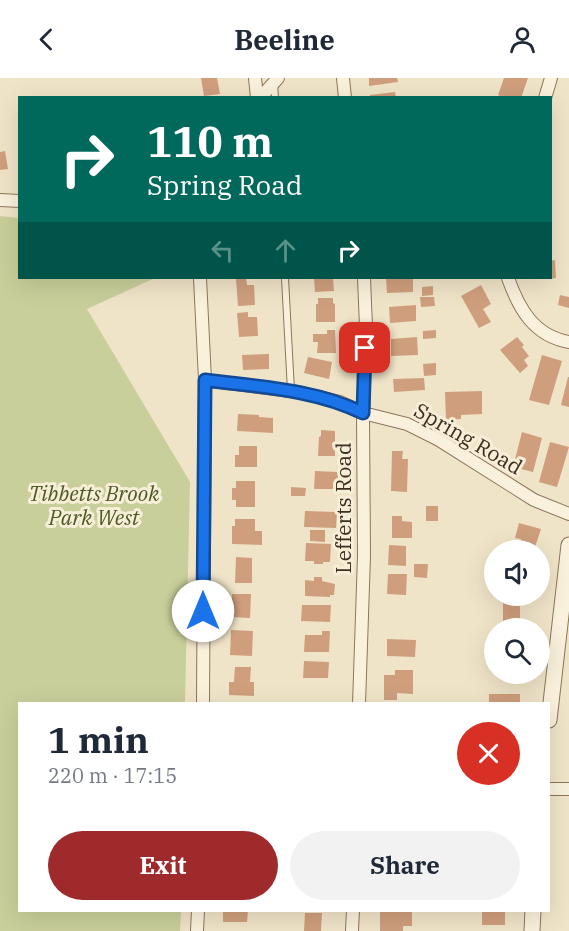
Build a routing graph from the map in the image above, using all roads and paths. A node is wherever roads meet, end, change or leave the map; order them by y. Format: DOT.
graph roads {
  1 [pos="255,78"];
  2 [pos="343,78"];
  3 [pos="551,78"];
  4 [pos="276,81"];
  5 [pos="259,96"];
  6 [pos="261,96"];
  7 [pos="275,96"];
  8 [pos="345,96"];
  9 [pos="546,96"];
  10 [pos="0,200"];
  11 [pos="18,201"];
  12 [pos="200,279"];
  13 [pos="285,279"];
  14 [pos="364,279"];
  15 [pos="508,279"];
  16 [pos="569,342"];
  17 [pos="205,380"];
  18 [pos="291,391"];
  19 [pos="363,413"];
  20 [pos="569,514"];
  21 [pos="569,545"];
  22 [pos="203,702"];
  23 [pos="359,702"];
  24 [pos="550,711"];
  25 [pos="550,789"];
  26 [pos="569,789"];
  27 [pos="198,912"];
  28 [pos="353,912"];
  29 [pos="533,912"];
  30 [pos="197,931"];
  31 [pos="352,931"];
  32 [pos="532,931"];
  1 -- 5 [label="street"];
  2 -- 8 [label="street"];
  3 -- 9 [label="street"];
  4 -- 6 [label="street"];
  4 -- 7 [label="lane"];
  10 -- 11 [label="street"];
  12 -- 17 [label="street"];
  13 -- 18 [label="lane"];
  14 -- 19 [label="street, Lefferts Road"];
  15 -- 16 [label="street"];
  17 -- 18 [label="street, Spring Road"];
  17 -- 22 [label="street"];
  18 -- 19 [label="street, Spring Road"];
  19 -- 20 [label="street, Spring Road"];
  19 -- 23 [label="street, Lefferts Road"];
  21 -- 24 [label="street"];
  25 -- 26 [label="street"];
  27 -- 30 [label="street"];
  28 -- 31 [label="street"];
  29 -- 32 [label="street"];
}
